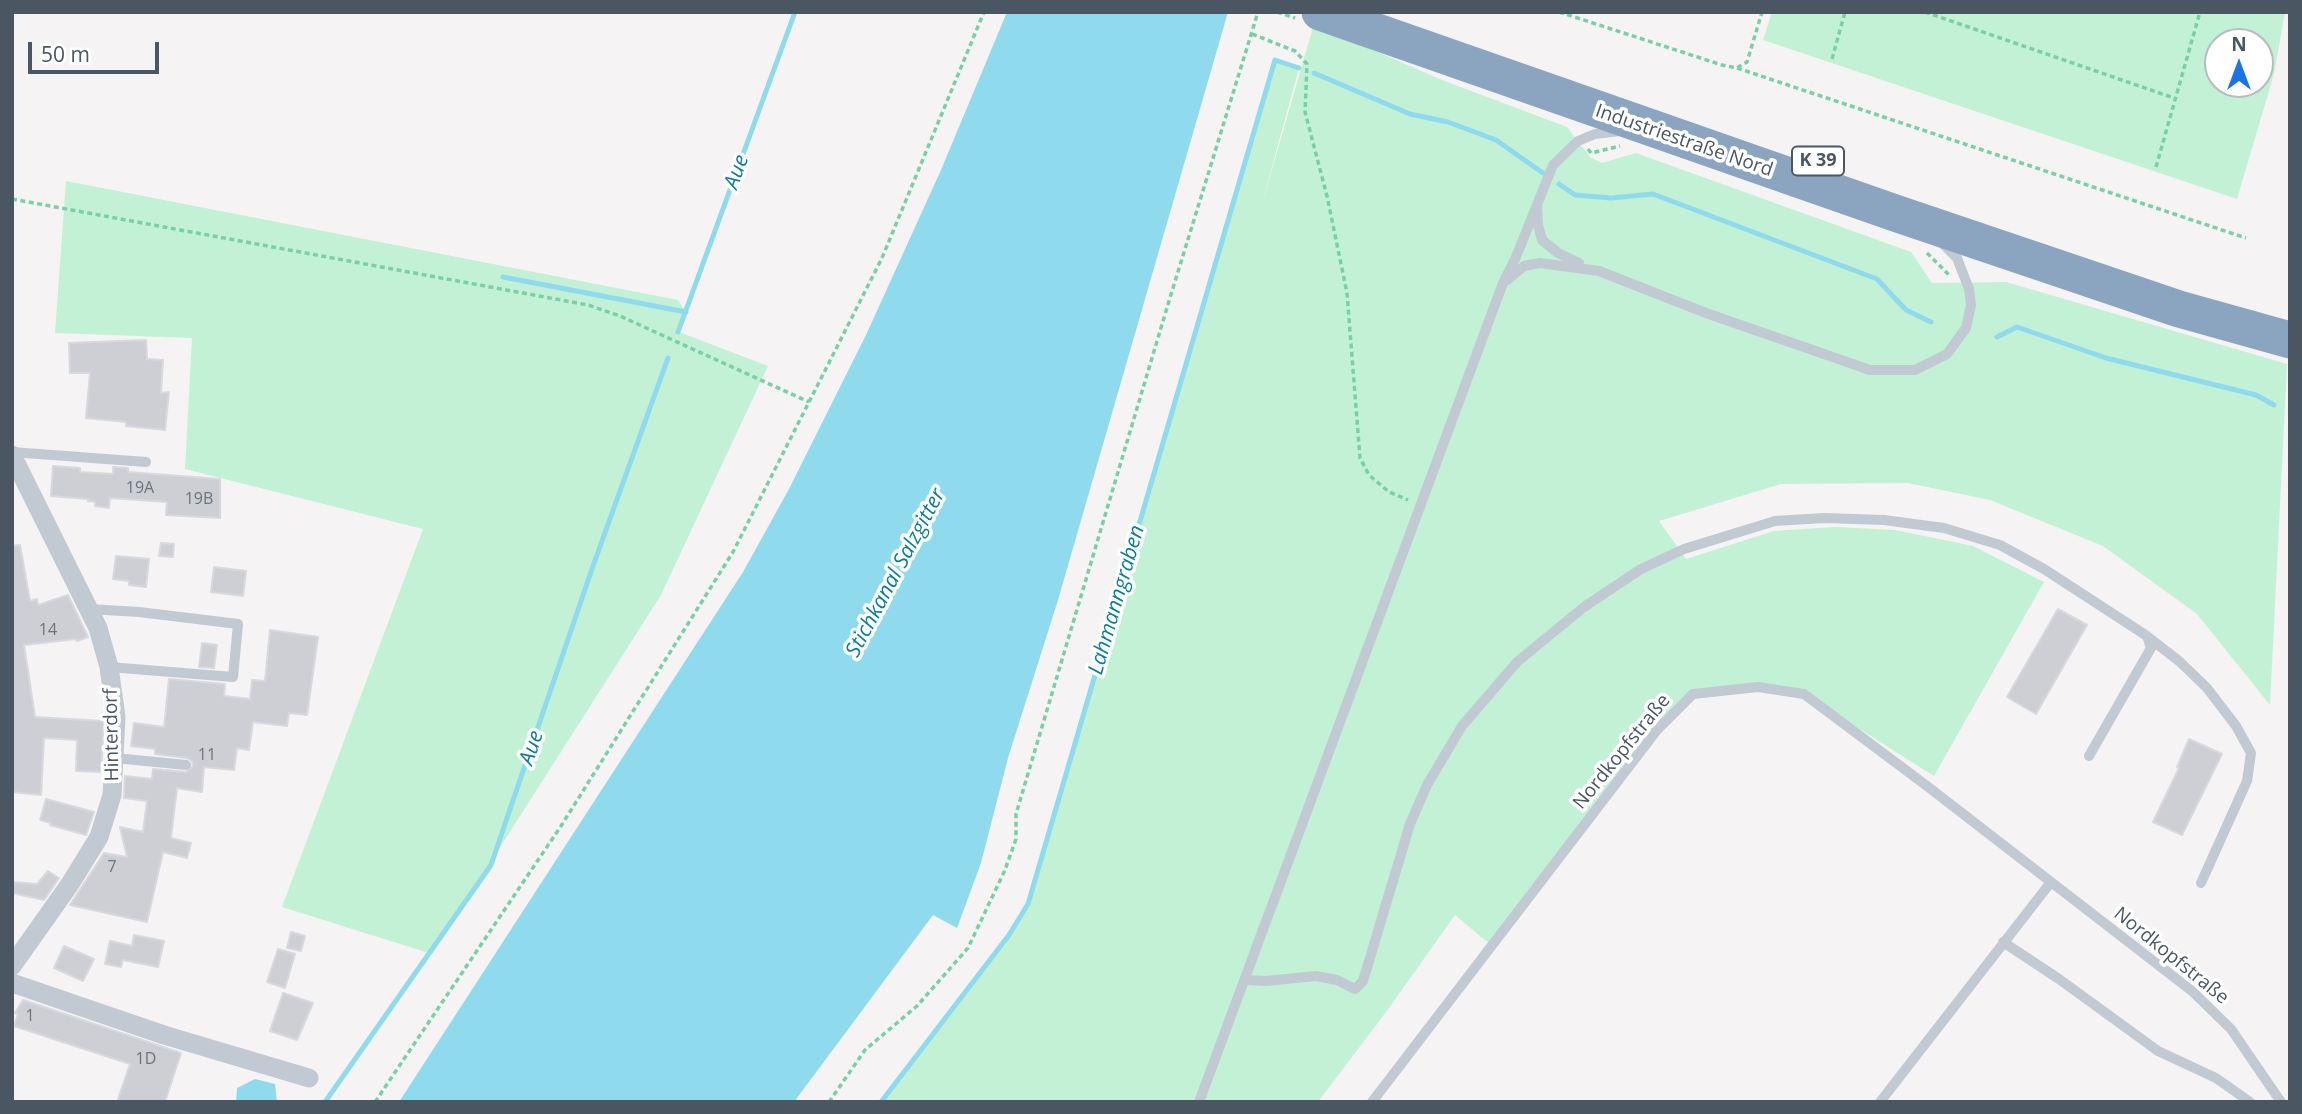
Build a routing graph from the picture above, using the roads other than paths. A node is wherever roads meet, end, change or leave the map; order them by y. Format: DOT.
graph roads {
  1 [pos="1320,12"];
  2 [pos="1379,12"];
  3 [pos="1648,129"];
  4 [pos="1537,202"];
  5 [pos="1895,213"];
  6 [pos="1599,271"];
  7 [pos="1503,283"];
  8 [pos="2273,323"];
  9 [pos="12,454"];
  10 [pos="146,462"];
  11 [pos="89,609"];
  12 [pos="2147,636"];
  13 [pos="109,667"];
  14 [pos="2089,756"];
  15 [pos="115,758"];
  16 [pos="186,765"];
  17 [pos="2051,882"];
  18 [pos="2201,883"];
  19 [pos="2003,943"];
  20 [pos="12,966"];
  21 [pos="1245,980"];
  22 [pos="12,983"];
  23 [pos="309,1078"];
  24 [pos="1199,1102"];
  25 [pos="1372,1102"];
  26 [pos="1881,1102"];
  27 [pos="2250,1102"];
  28 [pos="2281,1102"];
  1 -- 3 [label="highway, Industriestraße Nord / K 39"];
  2 -- 8 [label="highway, Industriestraße Nord / K 39"];
  3 -- 4 [label="lane"];
  3 -- 5 [label="highway, Industriestraße Nord / K 39"];
  4 -- 6 [label="lane"];
  4 -- 7 [label="lane"];
  5 -- 6 [label="lane"];
  5 -- 8 [label="highway, Industriestraße Nord / K 39"];
  6 -- 7 [label="lane"];
  7 -- 21 [label="lane"];
  9 -- 10 [label="lane"];
  9 -- 11 [label="street, Hinterdorf"];
  11 -- 13 [label="street, Hinterdorf"];
  11 -- 13 [label="lane"];
  12 -- 14 [label="lane"];
  12 -- 18 [label="lane"];
  12 -- 21 [label="lane"];
  13 -- 15 [label="street, Hinterdorf"];
  15 -- 16 [label="lane"];
  15 -- 20 [label="street, Hinterdorf"];
  17 -- 19 [label="lane"];
  17 -- 25 [label="lane, Nordkopfstraße"];
  17 -- 28 [label="lane, Nordkopfstraße"];
  19 -- 26 [label="lane"];
  19 -- 27 [label="lane"];
  21 -- 24 [label="lane"];
  22 -- 23 [label="street"];
}
